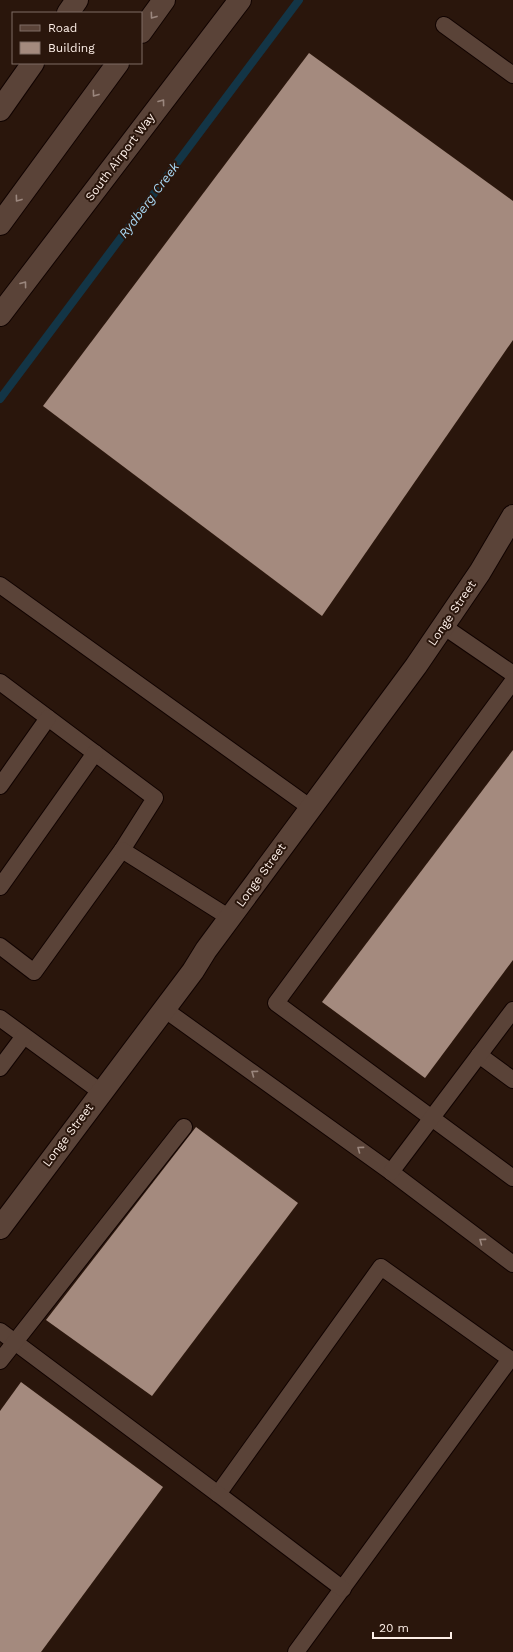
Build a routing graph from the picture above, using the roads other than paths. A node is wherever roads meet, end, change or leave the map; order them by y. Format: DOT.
graph roads {
  1 [pos="77,0"];
  2 [pos="164,0"];
  3 [pos="240,0"];
  4 [pos="69,12"];
  5 [pos="444,26"];
  6 [pos="142,31"];
  7 [pos="32,64"];
  8 [pos="117,64"];
  9 [pos="513,75"];
  10 [pos="0,110"];
  11 [pos="0,224"];
  12 [pos="0,315"];
  13 [pos="513,516"];
  14 [pos="0,585"];
  15 [pos="443,626"];
  16 [pos="513,674"];
  17 [pos="513,681"];
  18 [pos="0,682"];
  19 [pos="48,718"];
  20 [pos="95,753"];
  21 [pos="0,786"];
  22 [pos="311,808"];
  23 [pos="122,850"];
  24 [pos="0,887"];
  25 [pos="230,918"];
  26 [pos="0,946"];
  27 [pos="164,1009"];
  28 [pos="513,1010"];
  29 [pos="0,1018"];
  30 [pos="24,1036"];
  31 [pos="479,1055"];
  32 [pos="0,1068"];
  33 [pos="513,1080"];
  34 [pos="101,1092"];
  35 [pos="432,1118"];
  36 [pos="184,1127"];
  37 [pos="391,1172"];
  38 [pos="513,1178"];
  39 [pos="0,1228"];
  40 [pos="513,1264"];
  41 [pos="0,1331"];
  42 [pos="14,1342"];
  43 [pos="0,1361"];
  44 [pos="218,1494"];
  45 [pos="343,1589"];
  46 [pos="296,1652"];
  1 -- 4 [label="street"];
  2 -- 6 [label="street, one-way"];
  12 -- 3 [label="street, South Airport Way, one-way"];
  5 -- 9 [label="lane"];
  7 -- 10 [label="street"];
  8 -- 11 [label="street, one-way"];
  13 -- 15 [label="street, Longe Street"];
  14 -- 22 [label="lane"];
  15 -- 16 [label="lane"];
  15 -- 22 [label="street, Longe Street"];
  17 -- 35 [label="lane"];
  18 -- 19 [label="lane"];
  19 -- 20 [label="lane"];
  19 -- 21 [label="lane"];
  20 -- 23 [label="lane"];
  20 -- 24 [label="lane"];
  22 -- 25 [label="street, Longe Street"];
  23 -- 25 [label="lane"];
  23 -- 26 [label="lane"];
  25 -- 27 [label="street, Longe Street"];
  27 -- 34 [label="street, Longe Street"];
  37 -- 27 [label="lane, one-way"];
  28 -- 31 [label="lane"];
  29 -- 30 [label="lane"];
  30 -- 32 [label="lane"];
  30 -- 34 [label="lane"];
  31 -- 33 [label="lane"];
  31 -- 35 [label="lane"];
  34 -- 39 [label="street, Longe Street"];
  35 -- 37 [label="lane"];
  35 -- 38 [label="lane"];
  36 -- 42 [label="lane"];
  40 -- 37 [label="lane, one-way"];
  41 -- 42 [label="lane"];
  42 -- 43 [label="lane"];
  42 -- 44 [label="lane"];
  44 -- 45 [label="lane"];
  44 -- 45 [label="lane"];
  45 -- 46 [label="lane"];
}
